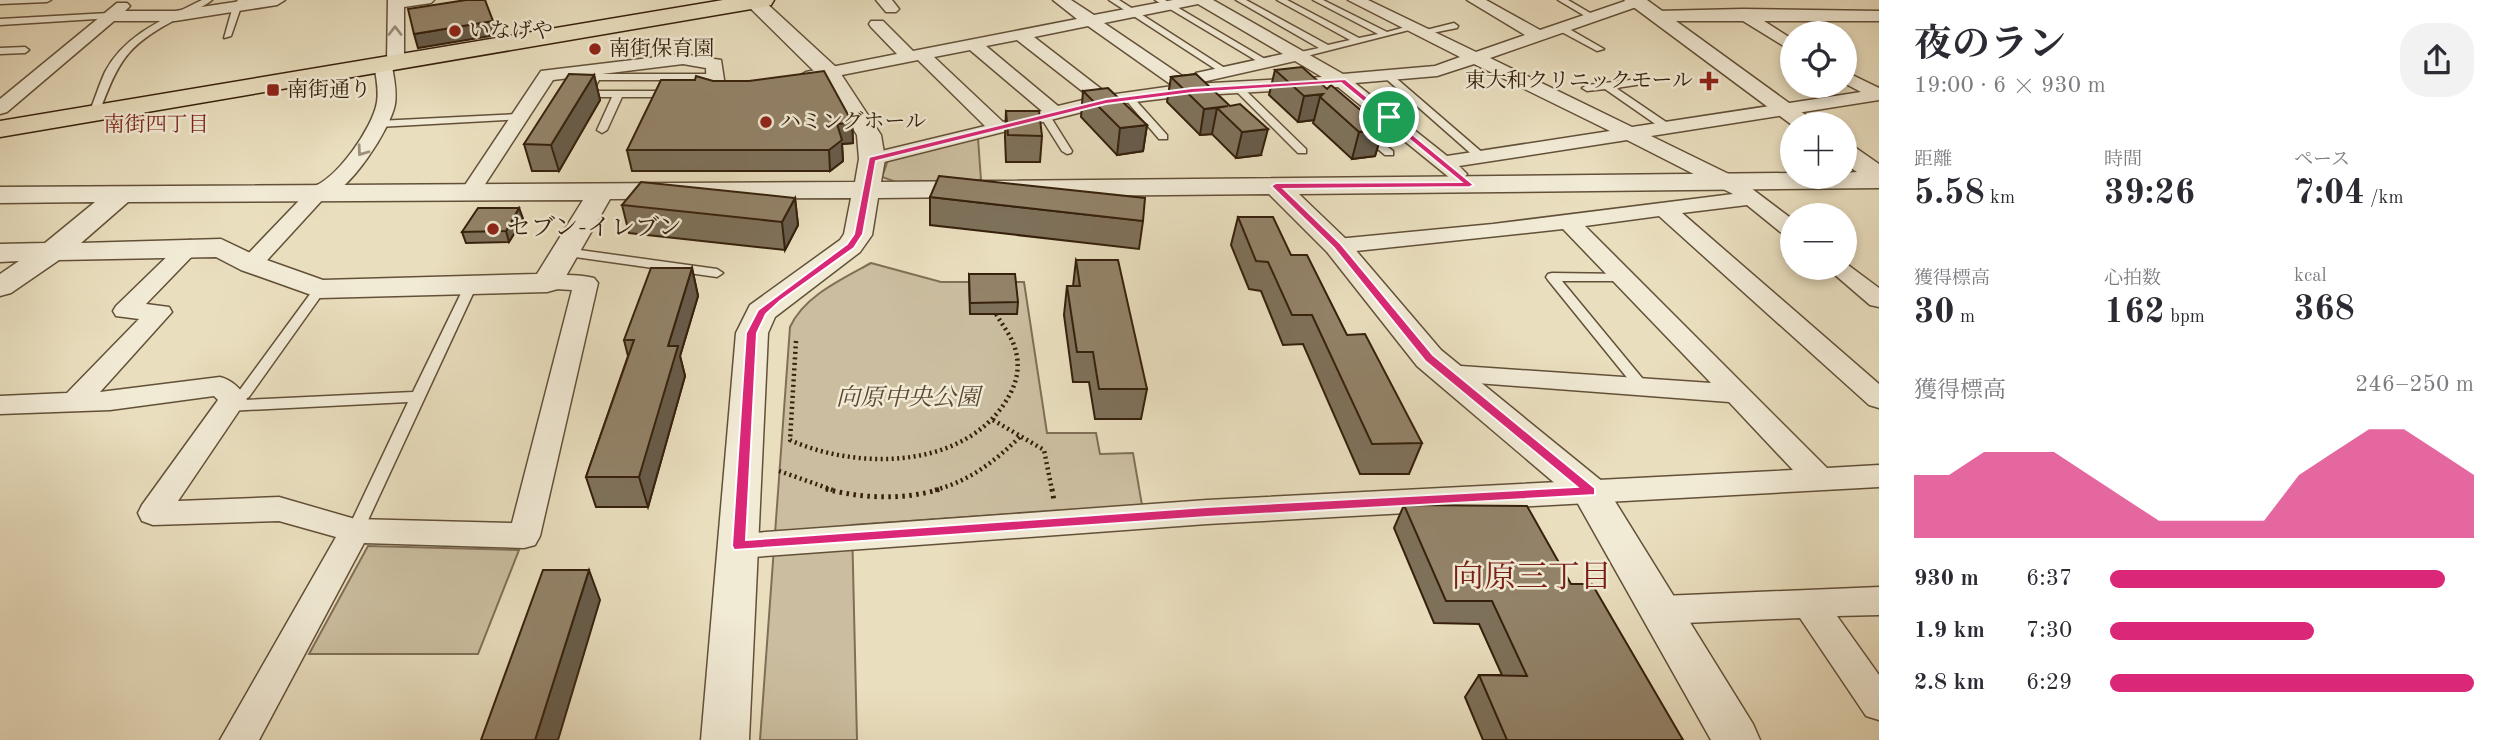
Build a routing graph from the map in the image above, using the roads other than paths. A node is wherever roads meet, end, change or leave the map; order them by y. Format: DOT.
graph roads {
  1 [pos="47,0"];
  2 [pos="129,0"];
  3 [pos="208,0"];
  4 [pos="277,0"];
  5 [pos="426,0"];
  6 [pos="1061,0"];
  7 [pos="1113,0"];
  8 [pos="1196,0"];
  9 [pos="1202,0"];
  10 [pos="1240,0"];
  11 [pos="1281,0"];
  12 [pos="1317,0"];
  13 [pos="1356,0"];
  14 [pos="1475,0"];
  15 [pos="1562,0"];
  16 [pos="1794,0"];
  17 [pos="28,1"];
  18 [pos="756,1"];
  19 [pos="1635,1"];
  20 [pos="0,2"];
  21 [pos="396,2"];
  22 [pos="240,3"];
  23 [pos="1164,3"];
  24 [pos="1133,13"];
  25 [pos="1743,14"];
  26 [pos="1816,15"];
  27 [pos="109,16"];
  28 [pos="175,16"];
  29 [pos="1656,16"];
  30 [pos="1871,16"];
  31 [pos="1593,17"];
  32 [pos="1091,21"];
  33 [pos="0,22"];
  34 [pos="877,24"];
  35 [pos="1879,25"];
  36 [pos="1454,26"];
  37 [pos="1561,28"];
  38 [pos="1418,30"];
  39 [pos="1385,34"];
  40 [pos="1021,35"];
  41 [pos="227,36"];
  42 [pos="1538,36"];
  43 [pos="1780,38"];
  44 [pos="1358,41"];
  45 [pos="974,45"];
  46 [pos="1326,48"];
  47 [pos="1600,49"];
  48 [pos="25,50"];
  49 [pos="0,51"];
  50 [pos="1299,55"];
  51 [pos="916,56"];
  52 [pos="1474,58"];
  53 [pos="1265,62"];
  54 [pos="389,63"];
  55 [pos="1226,72"];
  56 [pos="829,73"];
  57 [pos="1387,75"];
  58 [pos="678,77"];
  59 [pos="715,77"];
  60 [pos="791,80"];
  61 [pos="1342,81"];
  62 [pos="1639,82"];
  63 [pos="1857,83"];
  64 [pos="754,86"];
  65 [pos="1607,86"];
  66 [pos="1186,87"];
  67 [pos="1238,88"];
  68 [pos="1587,88"];
  69 [pos="618,95"];
  70 [pos="1879,95"];
  71 [pos="1128,97"];
  72 [pos="1106,101"];
  73 [pos="0,108"];
  74 [pos="1787,110"];
  75 [pos="1790,112"];
  76 [pos="94,113"];
  77 [pos="1049,114"];
  78 [pos="517,117"];
  79 [pos="1353,122"];
  80 [pos="378,124"];
  81 [pos="1668,128"];
  82 [pos="0,129"];
  83 [pos="999,129"];
  84 [pos="602,130"];
  85 [pos="1631,134"];
  86 [pos="1163,137"];
  87 [pos="1067,151"];
  88 [pos="1302,151"];
  89 [pos="1388,153"];
  90 [pos="1480,156"];
  91 [pos="1857,161"];
  92 [pos="1444,162"];
  93 [pos="869,175"];
  94 [pos="1879,178"];
  95 [pos="1470,185"];
  96 [pos="1276,186"];
  97 [pos="602,190"];
  98 [pos="1741,190"];
  99 [pos="323,191"];
  100 [pos="471,191"];
  101 [pos="0,194"];
  102 [pos="122,194"];
  103 [pos="1664,209"];
  104 [pos="1780,221"];
  105 [pos="1570,223"];
  106 [pos="1338,246"];
  107 [pos="190,247"];
  108 [pos="52,252"];
  109 [pos="565,252"];
  110 [pos="0,253"];
  111 [pos="251,264"];
  112 [pos="717,273"];
  113 [pos="1623,276"];
  114 [pos="1854,280"];
  115 [pos="547,283"];
  116 [pos="471,285"];
  117 [pos="0,287"];
  118 [pos="320,289"];
  119 [pos="1879,300"];
  120 [pos="1446,374"];
  121 [pos="1642,387"];
  122 [pos="1740,394"];
  123 [pos="418,397"];
  124 [pos="1879,400"];
  125 [pos="231,402"];
  126 [pos="74,403"];
  127 [pos="0,405"];
  128 [pos="1879,476"];
  129 [pos="1820,479"];
  130 [pos="1590,492"];
  131 [pos="355,531"];
  132 [pos="739,546"];
  133 [pos="1879,601"];
  134 [pos="1810,605"];
  135 [pos="1662,610"];
  136 [pos="1879,704"];
  137 [pos="239,740"];
  138 [pos="725,740"];
  139 [pos="1736,740"];
  1 -- 17 [label="lane"];
  2 -- 27 [label="street"];
  3 -- 28 [label="lane"];
  4 -- 22 [label="street"];
  5 -- 21 [label="street"];
  6 -- 32 [label="street"];
  7 -- 24 [label="lane"];
  8 -- 23 [label="street"];
  9 -- 50 [label="street"];
  10 -- 46 [label="lane"];
  11 -- 44 [label="lane"];
  12 -- 39 [label="lane"];
  13 -- 38 [label="street"];
  14 -- 42 [label="street"];
  15 -- 31 [label="lane"];
  16 -- 26 [label="street"];
  17 -- 20 [label="lane"];
  17 -- 33 [label="lane"];
  18 -- 54 [label="main road"];
  18 -- 56 [label="street"];
  19 -- 29 [label="street"];
  19 -- 31 [label="street"];
  54 -- 21 [label="street, one-way"];
  22 -- 28 [label="street"];
  22 -- 41 [label="lane"];
  23 -- 24 [label="street"];
  23 -- 53 [label="lane"];
  24 -- 32 [label="street"];
  24 -- 55 [label="lane"];
  25 -- 26 [label="street"];
  25 -- 29 [label="street"];
  25 -- 43 [label="street"];
  26 -- 30 [label="street"];
  27 -- 28 [label="street"];
  27 -- 33 [label="lane"];
  27 -- 73 [label="street"];
  28 -- 76 [label="lane"];
  29 -- 74 [label="street"];
  30 -- 35 [label="street"];
  31 -- 37 [label="street"];
  32 -- 40 [label="street"];
  32 -- 66 [label="street"];
  34 -- 51 [label="street"];
  36 -- 38 [label="lane"];
  37 -- 42 [label="street"];
  37 -- 47 [label="lane"];
  38 -- 39 [label="lane"];
  38 -- 52 [label="street"];
  39 -- 44 [label="lane"];
  40 -- 45 [label="street"];
  40 -- 72 [label="street"];
  42 -- 52 [label="street"];
  44 -- 46 [label="lane"];
  45 -- 51 [label="street"];
  45 -- 77 [label="street"];
  46 -- 50 [label="lane"];
  48 -- 49 [label="lane"];
  50 -- 53 [label="street"];
  50 -- 61 [label="street"];
  51 -- 56 [label="street"];
  51 -- 83 [label="street"];
  52 -- 57 [label="street"];
  52 -- 85 [label="street"];
  53 -- 55 [label="street"];
  54 -- 76 [label="main road"];
  54 -- 80 [label="street"];
  55 -- 66 [label="street"];
  56 -- 60 [label="street"];
  56 -- 93 [label="street"];
  57 -- 61 [label="street"];
  57 -- 90 [label="lane"];
  58 -- 59 [label="lane"];
  58 -- 69 [label="lane"];
  58 -- 69 [label="lane"];
  59 -- 64 [label="street"];
  59 -- 78 [label="street"];
  61 -- 67 [label="street"];
  61 -- 92 [label="street"];
  62 -- 65 [label="lane"];
  63 -- 70 [label="street"];
  65 -- 68 [label="lane"];
  65 -- 81 [label="lane"];
  66 -- 67 [label="street"];
  66 -- 71 [label="street"];
  67 -- 88 [label="lane"];
  69 -- 84 [label="lane"];
  70 -- 74 [label="street"];
  71 -- 72 [label="street"];
  71 -- 86 [label="lane"];
  72 -- 77 [label="street"];
  74 -- 75 [label="street"];
  74 -- 81 [label="street"];
  76 -- 82 [label="main road"];
  77 -- 83 [label="street"];
  77 -- 87 [label="lane"];
  78 -- 80 [label="lane"];
  78 -- 100 [label="street"];
  79 -- 89 [label="lane"];
  80 -- 99 [label="street, one-way"];
  81 -- 85 [label="street"];
  83 -- 93 [label="street"];
  85 -- 90 [label="street"];
  85 -- 98 [label="street"];
  90 -- 92 [label="street"];
  91 -- 94 [label="street"];
  92 -- 95 [label="street"];
  93 -- 96 [label="street"];
  93 -- 97 [label="street"];
  93 -- 132 [label="street"];
  94 -- 98 [label="street"];
  95 -- 96 [label="street"];
  95 -- 98 [label="street"];
  96 -- 106 [label="street"];
  97 -- 100 [label="street"];
  97 -- 109 [label="street"];
  98 -- 103 [label="street"];
  98 -- 104 [label="street"];
  99 -- 100 [label="street"];
  99 -- 102 [label="street"];
  99 -- 111 [label="street"];
  101 -- 102 [label="street"];
  102 -- 108 [label="street"];
  103 -- 105 [label="street"];
  103 -- 124 [label="street"];
  105 -- 106 [label="street"];
  105 -- 113 [label="street"];
  106 -- 120 [label="street"];
  107 -- 108 [label="street"];
  107 -- 111 [label="street"];
  107 -- 126 [label="street"];
  108 -- 110 [label="street"];
  108 -- 117 [label="street"];
  109 -- 112 [label="lane"];
  109 -- 115 [label="street"];
  111 -- 118 [label="street"];
  113 -- 121 [label="lane"];
  113 -- 122 [label="street"];
  114 -- 119 [label="street"];
  115 -- 116 [label="street"];
  115 -- 131 [label="street"];
  116 -- 118 [label="street"];
  116 -- 123 [label="lane"];
  118 -- 125 [label="lane"];
  120 -- 121 [label="street"];
  120 -- 130 [label="street"];
  121 -- 122 [label="street"];
  122 -- 129 [label="street"];
  123 -- 125 [label="lane"];
  123 -- 131 [label="lane"];
  125 -- 126 [label="street"];
  125 -- 131 [label="street"];
  126 -- 127 [label="street"];
  128 -- 129 [label="street"];
  129 -- 130 [label="street"];
  130 -- 132 [label="street"];
  130 -- 135 [label="street"];
  131 -- 137 [label="street"];
  132 -- 138 [label="street"];
  133 -- 134 [label="street"];
  134 -- 135 [label="street"];
  134 -- 136 [label="street"];
  135 -- 139 [label="street"];
}
